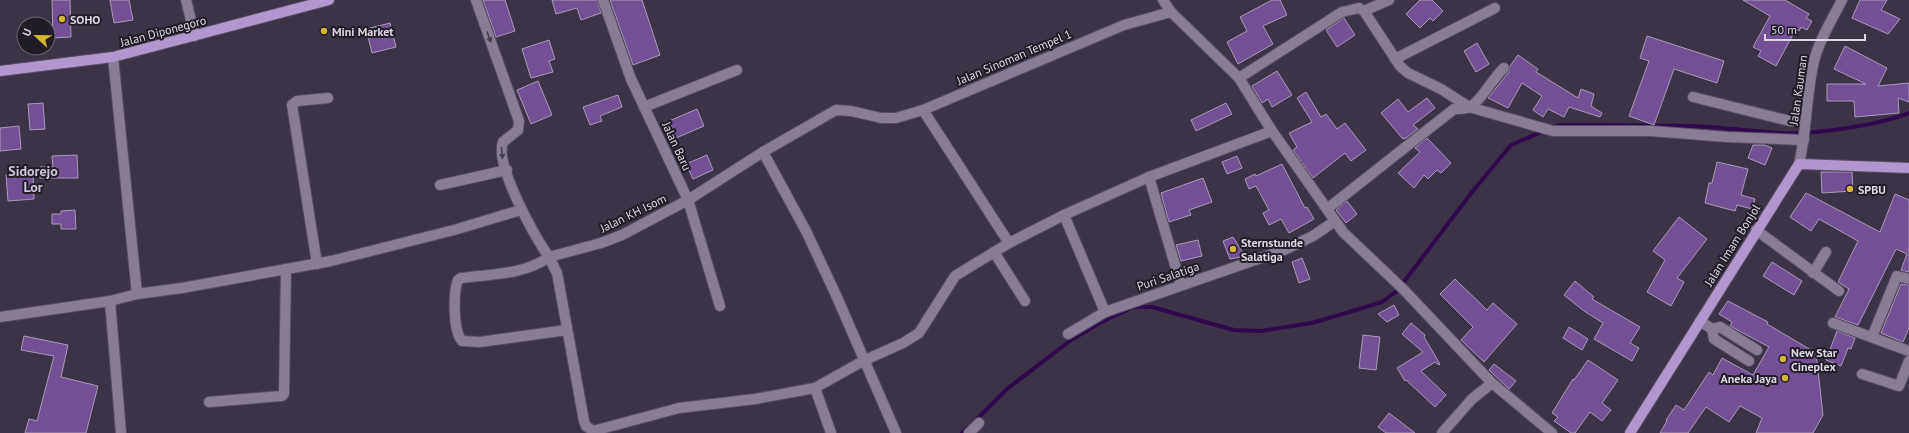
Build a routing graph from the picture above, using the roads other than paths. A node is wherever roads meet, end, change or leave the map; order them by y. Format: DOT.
graph roads {
  1 [pos="186,0"];
  2 [pos="329,0"];
  3 [pos="476,0"];
  4 [pos="603,0"];
  5 [pos="1163,0"];
  6 [pos="1389,0"];
  7 [pos="1842,0"];
  8 [pos="1495,8"];
  9 [pos="1364,11"];
  10 [pos="1171,12"];
  11 [pos="195,36"];
  12 [pos="113,58"];
  13 [pos="1395,58"];
  14 [pos="1504,68"];
  15 [pos="737,70"];
  16 [pos="0,71"];
  17 [pos="1239,78"];
  18 [pos="1693,97"];
  19 [pos="328,98"];
  20 [pos="644,107"];
  21 [pos="1469,107"];
  22 [pos="924,110"];
  23 [pos="866,116"];
  24 [pos="1806,121"];
  25 [pos="1272,131"];
  26 [pos="1805,138"];
  27 [pos="763,152"];
  28 [pos="1799,164"];
  29 [pos="1909,168"];
  30 [pos="507,170"];
  31 [pos="1149,177"];
  32 [pos="440,185"];
  33 [pos="688,200"];
  34 [pos="1326,209"];
  35 [pos="521,210"];
  36 [pos="1064,215"];
  37 [pos="1335,221"];
  38 [pos="1756,230"];
  39 [pos="1009,243"];
  40 [pos="994,252"];
  41 [pos="1826,252"];
  42 [pos="549,257"];
  43 [pos="317,264"];
  44 [pos="286,269"];
  45 [pos="1813,273"];
  46 [pos="1909,280"];
  47 [pos="1181,285"];
  48 [pos="1839,291"];
  49 [pos="137,294"];
  50 [pos="110,301"];
  51 [pos="1025,301"];
  52 [pos="720,306"];
  53 [pos="1105,312"];
  54 [pos="0,317"];
  55 [pos="1700,321"];
  56 [pos="1833,323"];
  57 [pos="567,330"];
  58 [pos="1712,330"];
  59 [pos="1068,334"];
  60 [pos="1872,337"];
  61 [pos="1757,350"];
  62 [pos="1909,351"];
  63 [pos="864,361"];
  64 [pos="1909,361"];
  65 [pos="1749,362"];
  66 [pos="1862,374"];
  67 [pos="1492,383"];
  68 [pos="815,388"];
  69 [pos="209,402"];
  70 [pos="979,423"];
  71 [pos="121,433"];
  72 [pos="831,433"];
  73 [pos="896,433"];
  74 [pos="968,433"];
  75 [pos="1442,433"];
  76 [pos="1552,433"];
  77 [pos="1630,433"];
  1 -- 11 [label="street"];
  2 -- 11 [label="main road, Jalan Diponegoro"];
  3 -- 30 [label="street, one-way"];
  4 -- 20 [label="street, Jalan Baru"];
  5 -- 10 [label="street"];
  6 -- 9 [label="street"];
  7 -- 24 [label="street, Jalan Kauman"];
  8 -- 13 [label="street"];
  9 -- 13 [label="street"];
  9 -- 17 [label="street"];
  10 -- 17 [label="street"];
  10 -- 22 [label="street, Jalan Sinoman Tempel 1"];
  11 -- 12 [label="main road, Jalan Diponegoro"];
  12 -- 16 [label="main road, Jalan Diponegoro"];
  12 -- 49 [label="street"];
  13 -- 21 [label="street"];
  14 -- 21 [label="street"];
  15 -- 20 [label="street"];
  17 -- 25 [label="street"];
  18 -- 24 [label="street"];
  19 -- 43 [label="street"];
  20 -- 33 [label="street, Jalan Baru"];
  21 -- 26 [label="street"];
  21 -- 34 [label="street"];
  22 -- 23 [label="street, Jalan Sinoman Tempel 1"];
  22 -- 39 [label="street"];
  23 -- 27 [label="street, Jalan KH Isom"];
  24 -- 26 [label="street, Jalan Kauman"];
  25 -- 31 [label="street"];
  25 -- 34 [label="street"];
  26 -- 28 [label="street, Jalan Kauman"];
  27 -- 33 [label="street, Jalan KH Isom"];
  27 -- 63 [label="street"];
  28 -- 29 [label="main road"];
  28 -- 38 [label="main road, Jalan Imam Bonjol"];
  30 -- 32 [label="street"];
  30 -- 35 [label="street"];
  31 -- 36 [label="street"];
  31 -- 47 [label="street"];
  33 -- 42 [label="street, Jalan KH Isom"];
  33 -- 52 [label="street, Jalan Baru"];
  34 -- 37 [label="street"];
  35 -- 42 [label="street"];
  35 -- 43 [label="street"];
  36 -- 39 [label="street"];
  36 -- 53 [label="street"];
  37 -- 47 [label="street, Puri Salatiga"];
  37 -- 67 [label="street"];
  38 -- 45 [label="street"];
  38 -- 55 [label="main road, Jalan Imam Bonjol"];
  39 -- 40 [label="street"];
  40 -- 51 [label="street"];
  40 -- 63 [label="street"];
  41 -- 45 [label="street"];
  42 -- 57 [label="street"];
  42 -- 57 [label="street, Jalan KH Isom"];
  43 -- 44 [label="street"];
  44 -- 49 [label="street"];
  44 -- 69 [label="street"];
  45 -- 48 [label="street"];
  46 -- 60 [label="street"];
  47 -- 53 [label="street, Puri Salatiga"];
  49 -- 50 [label="street"];
  50 -- 54 [label="street"];
  50 -- 71 [label="street"];
  53 -- 59 [label="street, Puri Salatiga"];
  55 -- 58 [label="street"];
  55 -- 77 [label="main road, Jalan Imam Bonjol"];
  56 -- 60 [label="street"];
  57 -- 68 [label="street"];
  58 -- 61 [label="street"];
  58 -- 65 [label="street"];
  60 -- 62 [label="street"];
  63 -- 68 [label="street"];
  63 -- 73 [label="street"];
  64 -- 66 [label="street"];
  67 -- 75 [label="street"];
  67 -- 76 [label="street"];
  68 -- 72 [label="street"];
  70 -- 74 [label="street"];
}
